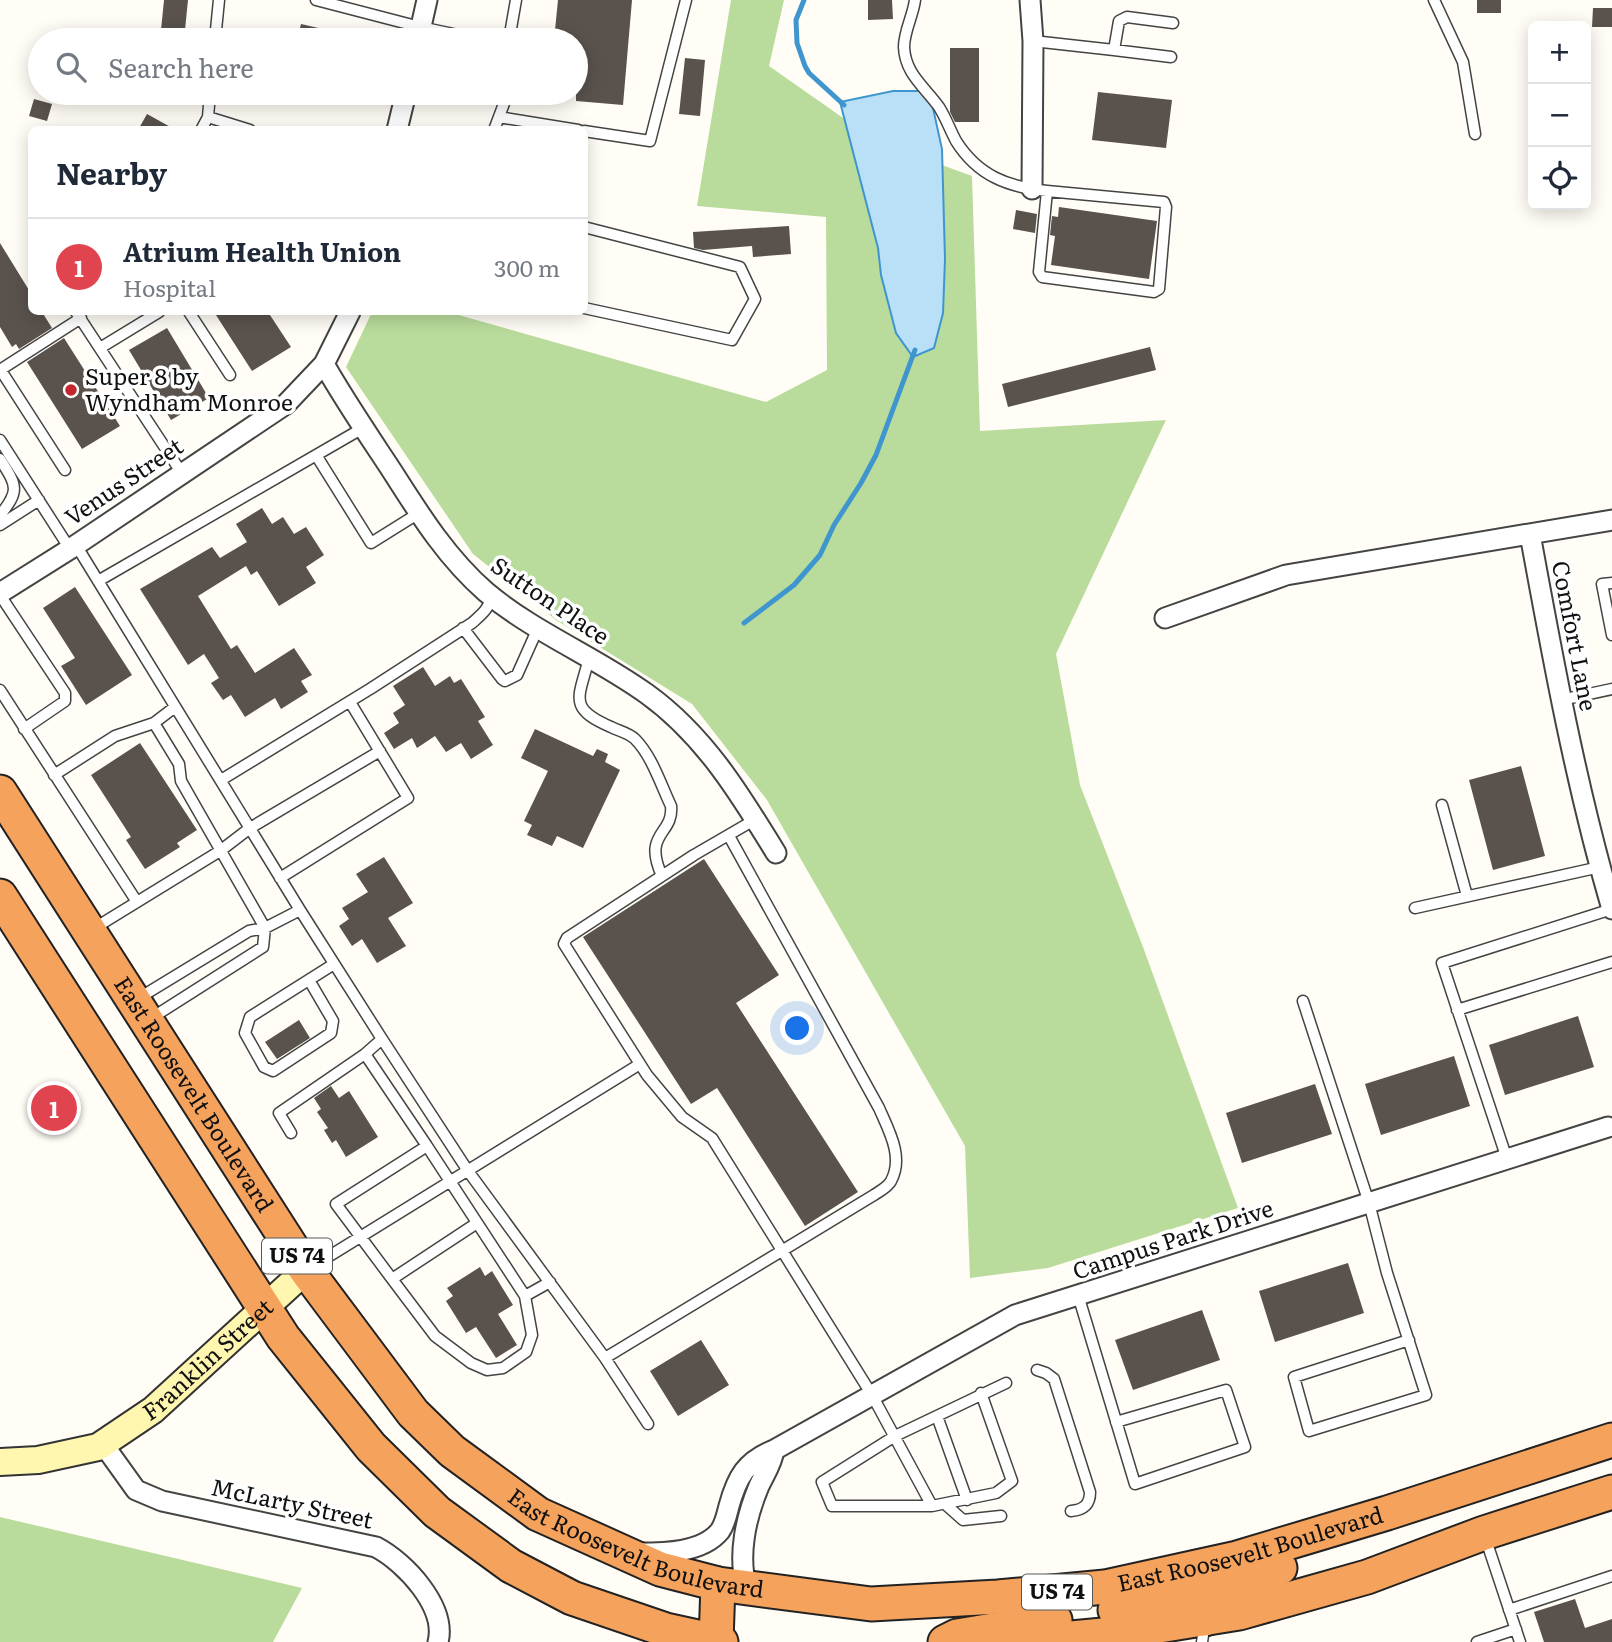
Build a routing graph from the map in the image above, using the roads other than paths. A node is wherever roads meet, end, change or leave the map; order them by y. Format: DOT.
graph roads {
  1 [pos="219,0"];
  2 [pos="316,0"];
  3 [pos="427,0"];
  4 [pos="516,0"];
  5 [pos="686,0"];
  6 [pos="915,0"];
  7 [pos="1030,0"];
  8 [pos="1434,0"];
  9 [pos="1173,23"];
  10 [pos="216,28"];
  11 [pos="401,28"];
  12 [pos="420,28"];
  13 [pos="511,28"];
  14 [pos="1033,41"];
  15 [pos="1114,50"];
  16 [pos="1171,57"];
  17 [pos="209,105"];
  18 [pos="403,105"];
  19 [pos="504,105"];
  20 [pos="208,117"];
  21 [pos="499,117"];
  22 [pos="203,126"];
  23 [pos="237,126"];
  24 [pos="398,126"];
  25 [pos="496,126"];
  26 [pos="554,126"];
  27 [pos="588,132"];
  28 [pos="1475,134"];
  29 [pos="1040,190"];
  30 [pos="588,228"];
  31 [pos="588,309"];
  32 [pos="78,315"];
  33 [pos="154,315"];
  34 [pos="192,315"];
  35 [pos="348,315"];
  36 [pos="100,348"];
  37 [pos="324,364"];
  38 [pos="0,370"];
  39 [pos="230,375"];
  40 [pos="363,428"];
  41 [pos="0,440"];
  42 [pos="316,455"];
  43 [pos="0,459"];
  44 [pos="65,470"];
  45 [pos="181,472"];
  46 [pos="39,500"];
  47 [pos="419,513"];
  48 [pos="0,516"];
  49 [pos="1612,520"];
  50 [pos="0,525"];
  51 [pos="1530,534"];
  52 [pos="73,547"];
  53 [pos="98,580"];
  54 [pos="1612,583"];
  55 [pos="0,594"];
  56 [pos="491,596"];
  57 [pos="1165,618"];
  58 [pos="463,628"];
  59 [pos="538,628"];
  60 [pos="1612,635"];
  61 [pos="589,658"];
  62 [pos="1612,688"];
  63 [pos="0,690"];
  64 [pos="1560,701"];
  65 [pos="350,702"];
  66 [pos="175,707"];
  67 [pos="154,723"];
  68 [pos="24,729"];
  69 [pos="380,751"];
  70 [pos="54,775"];
  71 [pos="221,780"];
  72 [pos="0,792"];
  73 [pos="1442,805"];
  74 [pos="757,819"];
  75 [pos="250,828"];
  76 [pos="729,836"];
  77 [pos="220,851"];
  78 [pos="776,853"];
  79 [pos="1600,867"];
  80 [pos="662,876"];
  81 [pos="281,878"];
  82 [pos="0,896"];
  83 [pos="1467,896"];
  84 [pos="137,902"];
  85 [pos="1415,908"];
  86 [pos="1612,909"];
  87 [pos="300,910"];
  88 [pos="265,928"];
  89 [pos="90,931"];
  90 [pos="1612,962"];
  91 [pos="334,964"];
  92 [pos="309,980"];
  93 [pos="1303,1001"];
  94 [pos="1457,1010"];
  95 [pos="141,1011"];
  96 [pos="382,1040"];
  97 [pos="365,1054"];
  98 [pos="640,1063"];
  99 [pos="1611,1126"];
  100 [pos="291,1133"];
  101 [pos="427,1146"];
  102 [pos="1507,1159"];
  103 [pos="468,1171"];
  104 [pos="451,1182"];
  105 [pos="1369,1203"];
  106 [pos="477,1223"];
  107 [pos="360,1236"];
  108 [pos="782,1251"];
  109 [pos="306,1270"];
  110 [pos="392,1279"];
  111 [pos="550,1282"];
  112 [pos="1078,1295"];
  113 [pos="525,1296"];
  114 [pos="265,1308"];
  115 [pos="1409,1340"];
  116 [pos="605,1358"];
  117 [pos="1037,1370"];
  118 [pos="1006,1383"];
  119 [pos="981,1393"];
  120 [pos="872,1395"];
  121 [pos="937,1416"];
  122 [pos="1116,1422"];
  123 [pos="648,1424"];
  124 [pos="895,1436"];
  125 [pos="1612,1440"];
  126 [pos="103,1444"];
  127 [pos="774,1450"];
  128 [pos="0,1462"];
  129 [pos="1612,1477"];
  130 [pos="1612,1492"];
  131 [pos="967,1500"];
  132 [pos="945,1504"];
  133 [pos="932,1506"];
  134 [pos="1071,1511"];
  135 [pos="1552,1511"];
  136 [pos="1387,1513"];
  137 [pos="1002,1517"];
  138 [pos="1484,1533"];
  139 [pos="623,1552"];
  140 [pos="1198,1567"];
  141 [pos="1612,1576"];
  142 [pos="733,1587"];
  143 [pos="1509,1610"];
  144 [pos="1516,1629"];
  145 [pos="1204,1630"];
  146 [pos="1042,1637"];
  147 [pos="438,1642"];
  148 [pos="717,1642"];
  149 [pos="945,1642"];
  150 [pos="1477,1642"];
  151 [pos="1520,1642"];
  1 -- 10 [label="lane"];
  2 -- 11 [label="lane"];
  3 -- 12 [label="street"];
  4 -- 13 [label="lane"];
  5 -- 27 [label="lane"];
  6 -- 29 [label="lane"];
  7 -- 14 [label="street"];
  8 -- 28 [label="lane"];
  9 -- 15 [label="lane"];
  14 -- 15 [label="lane"];
  14 -- 29 [label="street"];
  15 -- 16 [label="lane"];
  17 -- 20 [label="lane"];
  18 -- 24 [label="street"];
  19 -- 21 [label="lane"];
  20 -- 22 [label="lane"];
  20 -- 23 [label="lane"];
  21 -- 25 [label="lane"];
  21 -- 26 [label="lane"];
  29 -- 29 [label="lane"];
  30 -- 31 [label="lane"];
  32 -- 36 [label="lane"];
  32 -- 38 [label="lane"];
  33 -- 36 [label="lane"];
  34 -- 39 [label="lane"];
  35 -- 37 [label="street, Venus Street"];
  36 -- 45 [label="lane"];
  37 -- 40 [label="street, Sutton Place"];
  37 -- 45 [label="street, Venus Street"];
  38 -- 44 [label="lane"];
  40 -- 42 [label="lane"];
  40 -- 47 [label="street, Sutton Place"];
  41 -- 46 [label="lane"];
  42 -- 47 [label="lane"];
  42 -- 53 [label="lane"];
  43 -- 48 [label="lane"];
  45 -- 52 [label="street, Venus Street"];
  46 -- 50 [label="lane"];
  46 -- 52 [label="lane"];
  47 -- 56 [label="street, Sutton Place"];
  49 -- 51 [label="street"];
  51 -- 57 [label="street"];
  51 -- 64 [label="street, Comfort Lane"];
  52 -- 53 [label="lane"];
  52 -- 55 [label="street, Venus Street"];
  53 -- 66 [label="lane"];
  54 -- 60 [label="lane"];
  55 -- 68 [label="lane"];
  56 -- 58 [label="lane"];
  56 -- 59 [label="street, Sutton Place"];
  58 -- 59 [label="lane"];
  58 -- 65 [label="lane"];
  59 -- 61 [label="street, Sutton Place"];
  61 -- 74 [label="street, Sutton Place"];
  61 -- 80 [label="lane"];
  62 -- 64 [label="lane"];
  63 -- 68 [label="lane"];
  64 -- 79 [label="street, Comfort Lane"];
  65 -- 69 [label="lane"];
  65 -- 71 [label="lane"];
  66 -- 67 [label="lane"];
  66 -- 71 [label="lane"];
  67 -- 70 [label="lane"];
  67 -- 77 [label="lane"];
  68 -- 70 [label="lane"];
  69 -- 75 [label="lane"];
  69 -- 81 [label="lane"];
  70 -- 84 [label="lane"];
  71 -- 75 [label="lane"];
  72 -- 89 [label="highway, East Roosevelt Boulevard / US 74"];
  73 -- 83 [label="lane"];
  74 -- 76 [label="lane"];
  74 -- 78 [label="street, Sutton Place"];
  75 -- 77 [label="lane"];
  75 -- 81 [label="lane"];
  76 -- 80 [label="lane"];
  76 -- 108 [label="lane"];
  77 -- 84 [label="lane"];
  77 -- 88 [label="lane"];
  79 -- 83 [label="lane"];
  79 -- 86 [label="street, Comfort Lane"];
  80 -- 98 [label="lane"];
  81 -- 87 [label="lane"];
  82 -- 114 [label="highway, US 74"];
  83 -- 85 [label="lane"];
  84 -- 89 [label="lane"];
  86 -- 94 [label="lane"];
  87 -- 88 [label="lane"];
  87 -- 91 [label="lane"];
  88 -- 95 [label="lane"];
  88 -- 95 [label="lane"];
  89 -- 95 [label="highway, East Roosevelt Boulevard / US 74"];
  90 -- 94 [label="lane"];
  91 -- 92 [label="lane"];
  91 -- 96 [label="lane"];
  92 -- 92 [label="lane"];
  93 -- 105 [label="lane"];
  94 -- 102 [label="lane"];
  95 -- 109 [label="highway, East Roosevelt Boulevard / US 74"];
  96 -- 97 [label="lane"];
  96 -- 103 [label="lane"];
  97 -- 100 [label="lane"];
  97 -- 101 [label="lane"];
  98 -- 103 [label="lane"];
  98 -- 108 [label="lane"];
  99 -- 102 [label="street, Campus Park Drive"];
  101 -- 104 [label="lane"];
  101 -- 107 [label="lane"];
  102 -- 105 [label="street, Campus Park Drive"];
  103 -- 104 [label="lane"];
  103 -- 111 [label="lane"];
  104 -- 106 [label="lane"];
  104 -- 107 [label="lane"];
  105 -- 112 [label="street, Campus Park Drive"];
  105 -- 115 [label="lane"];
  106 -- 110 [label="lane"];
  106 -- 113 [label="lane"];
  107 -- 109 [label="lane"];
  107 -- 110 [label="lane"];
  108 -- 116 [label="lane"];
  108 -- 120 [label="lane"];
  109 -- 114 [label="main road, Franklin Street"];
  109 -- 139 [label="highway, East Roosevelt Boulevard / US 74"];
  110 -- 113 [label="lane"];
  111 -- 113 [label="lane"];
  111 -- 116 [label="lane"];
  112 -- 120 [label="street, Campus Park Drive"];
  112 -- 122 [label="lane"];
  114 -- 126 [label="main road, Franklin Street"];
  114 -- 148 [label="highway, US 74"];
  115 -- 115 [label="lane"];
  116 -- 123 [label="lane"];
  117 -- 134 [label="lane"];
  118 -- 119 [label="lane"];
  119 -- 121 [label="lane"];
  119 -- 131 [label="lane"];
  120 -- 124 [label="lane"];
  120 -- 127 [label="street, Campus Park Drive"];
  121 -- 124 [label="lane"];
  121 -- 131 [label="lane"];
  122 -- 122 [label="lane"];
  124 -- 133 [label="lane"];
  124 -- 133 [label="lane"];
  125 -- 136 [label="highway, East Roosevelt Boulevard / US 74"];
  126 -- 128 [label="main road, Franklin Street"];
  126 -- 147 [label="street, McLarty Street"];
  127 -- 139 [label="street, Campus Park Drive"];
  127 -- 142 [label="street"];
  129 -- 135 [label="highway"];
  130 -- 135 [label="highway, East Roosevelt Boulevard / US 74"];
  131 -- 132 [label="lane"];
  132 -- 133 [label="lane"];
  132 -- 137 [label="lane"];
  135 -- 138 [label="highway, East Roosevelt Boulevard / US 74"];
  136 -- 140 [label="highway, East Roosevelt Boulevard / US 74"];
  136 -- 145 [label="highway"];
  138 -- 143 [label="lane"];
  138 -- 145 [label="highway, East Roosevelt Boulevard / US 74"];
  139 -- 142 [label="highway, East Roosevelt Boulevard / US 74"];
  140 -- 142 [label="highway, East Roosevelt Boulevard / US 74"];
  140 -- 146 [label="highway"];
  141 -- 143 [label="lane"];
  142 -- 148 [label="highway"];
  143 -- 144 [label="lane"];
  144 -- 150 [label="lane"];
  144 -- 151 [label="lane"];
  145 -- 146 [label="highway, East Roosevelt Boulevard / US 74"];
  146 -- 149 [label="highway"];
}
